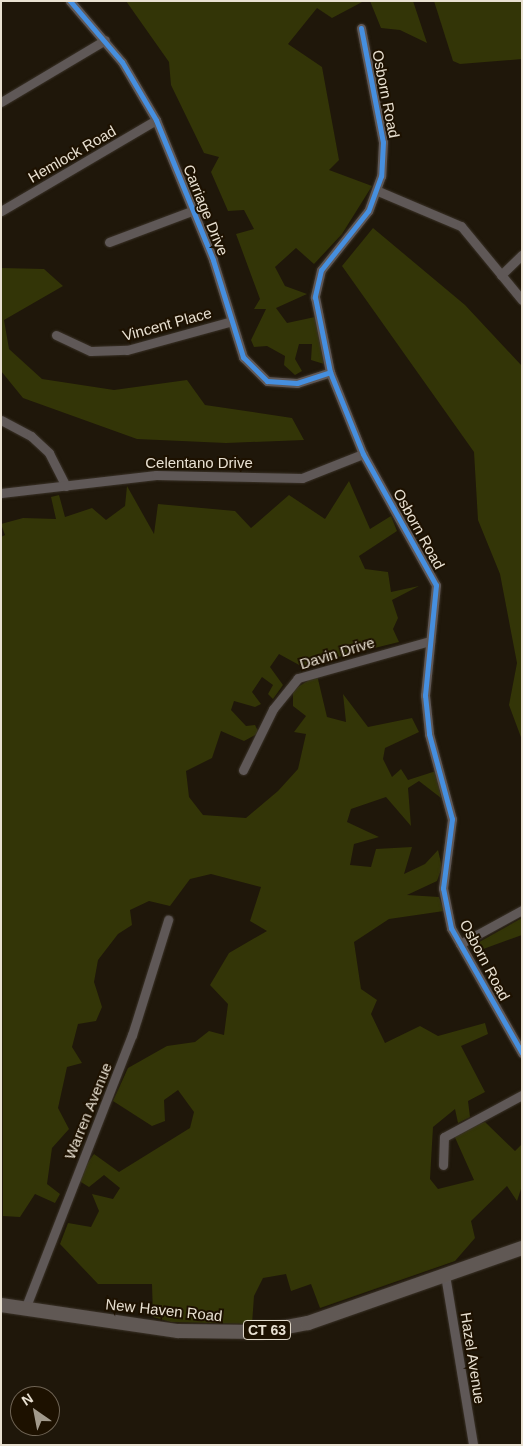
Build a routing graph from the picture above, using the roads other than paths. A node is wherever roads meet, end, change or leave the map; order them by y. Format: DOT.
graph roads {
  1 [pos="70,1"];
  2 [pos="361,28"];
  3 [pos="105,40"];
  4 [pos="1,102"];
  5 [pos="156,120"];
  6 [pos="378,191"];
  7 [pos="194,210"];
  8 [pos="1,211"];
  9 [pos="109,242"];
  10 [pos="522,256"];
  11 [pos="501,274"];
  12 [pos="522,300"];
  13 [pos="229,322"];
  14 [pos="56,335"];
  15 [pos="330,372"];
  16 [pos="1,420"];
  17 [pos="363,454"];
  18 [pos="66,486"];
  19 [pos="1,493"];
  20 [pos="430,641"];
  21 [pos="243,770"];
  22 [pos="522,910"];
  23 [pos="168,920"];
  24 [pos="460,944"];
  25 [pos="522,1053"];
  26 [pos="522,1095"];
  27 [pos="442,1165"];
  28 [pos="522,1248"];
  29 [pos="446,1275"];
  30 [pos="1,1305"];
  31 [pos="25,1309"];
  32 [pos="473,1445"];
  1 -- 3 [label="street, Carriage Drive"];
  2 -- 6 [label="street, Osborn Road"];
  3 -- 4 [label="street"];
  3 -- 5 [label="street, Carriage Drive"];
  5 -- 7 [label="street, Carriage Drive"];
  5 -- 8 [label="street, Hemlock Road"];
  6 -- 11 [label="street"];
  6 -- 15 [label="street, Osborn Road"];
  7 -- 9 [label="street"];
  7 -- 13 [label="street, Carriage Drive"];
  10 -- 11 [label="street"];
  11 -- 12 [label="street"];
  13 -- 14 [label="street, Vincent Place"];
  13 -- 15 [label="street, Carriage Drive"];
  15 -- 17 [label="street, Osborn Road"];
  16 -- 18 [label="street"];
  17 -- 18 [label="street, Celentano Drive"];
  17 -- 20 [label="street, Osborn Road"];
  18 -- 19 [label="street, Celentano Drive"];
  20 -- 21 [label="street, Davin Drive"];
  20 -- 24 [label="street, Osborn Road"];
  22 -- 24 [label="street"];
  23 -- 31 [label="street, Warren Avenue"];
  24 -- 25 [label="street, Osborn Road"];
  26 -- 27 [label="street"];
  28 -- 29 [label="main road, New Haven Road / CT 63"];
  29 -- 31 [label="main road, New Haven Road / CT 63"];
  29 -- 32 [label="street, Hazel Avenue"];
  30 -- 31 [label="main road, New Haven Road / CT 63"];
}
